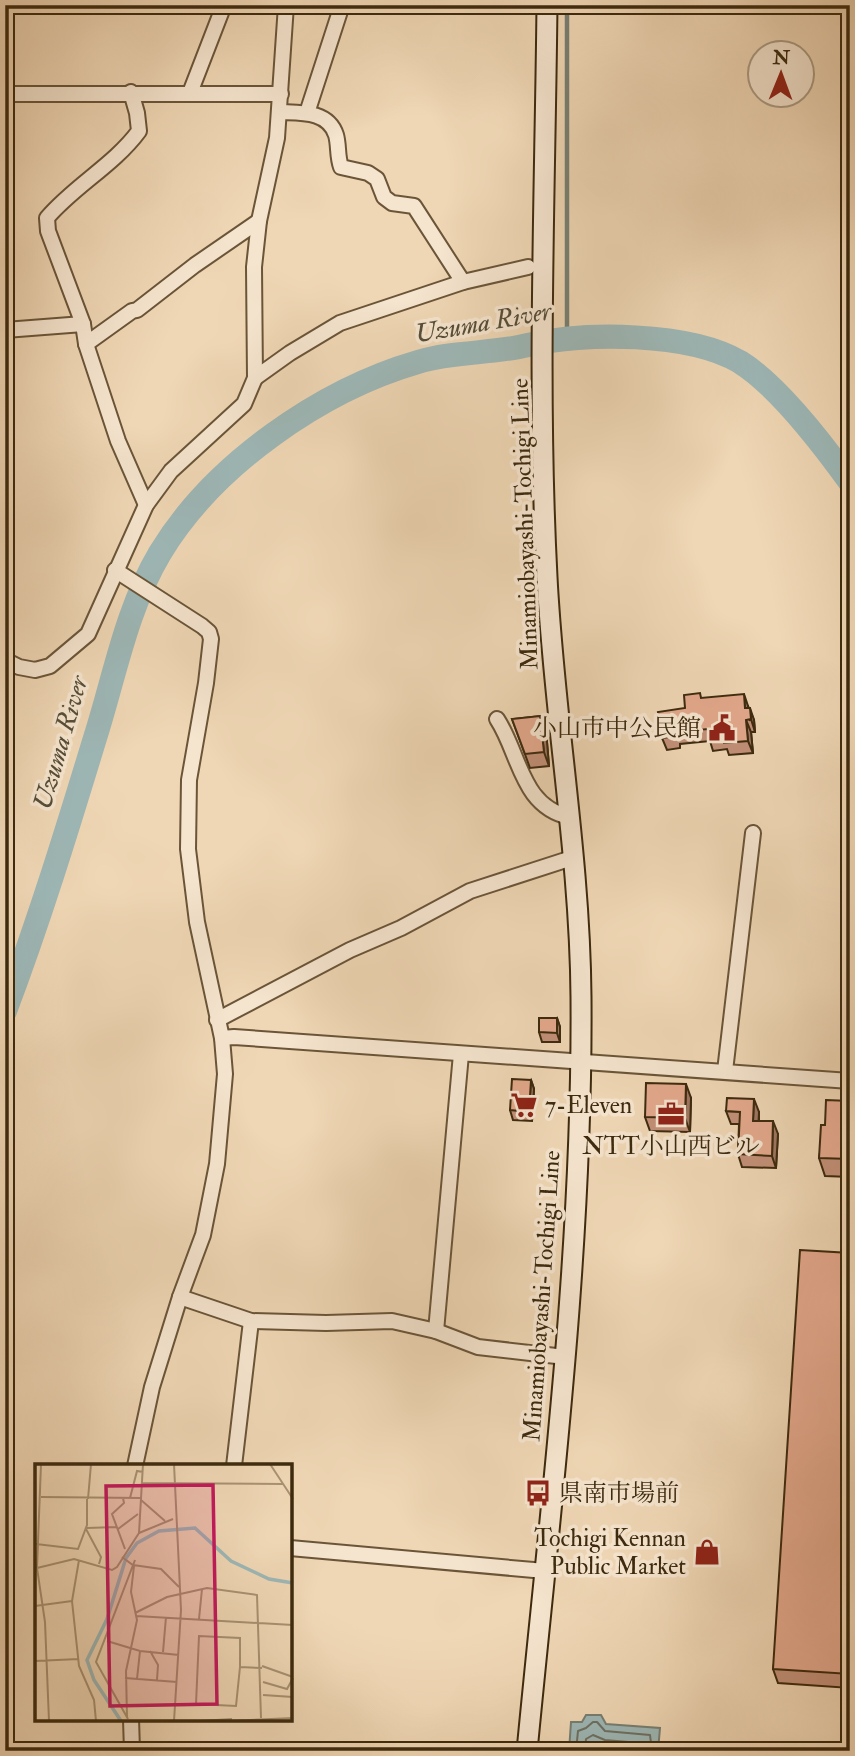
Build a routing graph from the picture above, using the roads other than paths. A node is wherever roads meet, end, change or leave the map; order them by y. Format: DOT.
graph roads {
  1 [pos="224,5"];
  2 [pos="286,5"];
  3 [pos="342,5"];
  4 [pos="547,5"];
  5 [pos="131,92"];
  6 [pos="190,93"];
  7 [pos="5,94"];
  8 [pos="281,94"];
  9 [pos="279,112"];
  10 [pos="307,113"];
  11 [pos="259,221"];
  12 [pos="536,264"];
  13 [pos="463,282"];
  14 [pos="83,324"];
  15 [pos="5,330"];
  16 [pos="86,344"];
  17 [pos="255,378"];
  18 [pos="146,505"];
  19 [pos="118,572"];
  20 [pos="5,660"];
  21 [pos="497,719"];
  22 [pos="570,817"];
  23 [pos="753,833"];
  24 [pos="575,857"];
  25 [pos="217,1020"];
  26 [pos="222,1038"];
  27 [pos="461,1054"];
  28 [pos="580,1061"];
  29 [pos="725,1072"];
  30 [pos="850,1081"];
  31 [pos="180,1297"];
  32 [pos="251,1321"];
  33 [pos="436,1331"];
  34 [pos="565,1357"];
  35 [pos="135,1464"];
  36 [pos="234,1464"];
  37 [pos="292,1548"];
  38 [pos="544,1571"];
  39 [pos="131,1721"];
  40 [pos="132,1751"];
  41 [pos="527,1751"];
  1 -- 6 [label="street"];
  2 -- 8 [label="street"];
  3 -- 10 [label="street"];
  4 -- 12 [label="main road, Minamiobayashi-Tochigi Line"];
  5 -- 6 [label="street"];
  5 -- 7 [label="street"];
  5 -- 14 [label="street"];
  6 -- 8 [label="street"];
  8 -- 9 [label="street"];
  9 -- 10 [label="street"];
  9 -- 11 [label="street"];
  10 -- 13 [label="street"];
  11 -- 16 [label="street"];
  11 -- 17 [label="street"];
  12 -- 13 [label="street"];
  12 -- 22 [label="main road, Minamiobayashi-Tochigi Line"];
  13 -- 17 [label="street"];
  14 -- 15 [label="street"];
  14 -- 16 [label="street"];
  16 -- 18 [label="street"];
  17 -- 18 [label="street"];
  18 -- 19 [label="street"];
  19 -- 20 [label="street"];
  19 -- 25 [label="street"];
  21 -- 22 [label="street"];
  22 -- 24 [label="main road, Minamiobayashi-Tochigi Line"];
  23 -- 29 [label="street"];
  24 -- 25 [label="street"];
  24 -- 28 [label="main road, Minamiobayashi-Tochigi Line"];
  25 -- 26 [label="street"];
  26 -- 27 [label="street"];
  26 -- 31 [label="street"];
  27 -- 28 [label="street"];
  27 -- 33 [label="street"];
  28 -- 29 [label="street"];
  28 -- 34 [label="main road, Minamiobayashi-Tochigi Line"];
  29 -- 30 [label="street"];
  31 -- 32 [label="street"];
  31 -- 35 [label="street"];
  32 -- 33 [label="street"];
  32 -- 36 [label="street"];
  33 -- 34 [label="street"];
  34 -- 38 [label="main road, Minamiobayashi-Tochigi Line"];
  37 -- 38 [label="street"];
  38 -- 41 [label="main road, Minamiobayashi-Tochigi Line"];
  39 -- 40 [label="street"];
}
